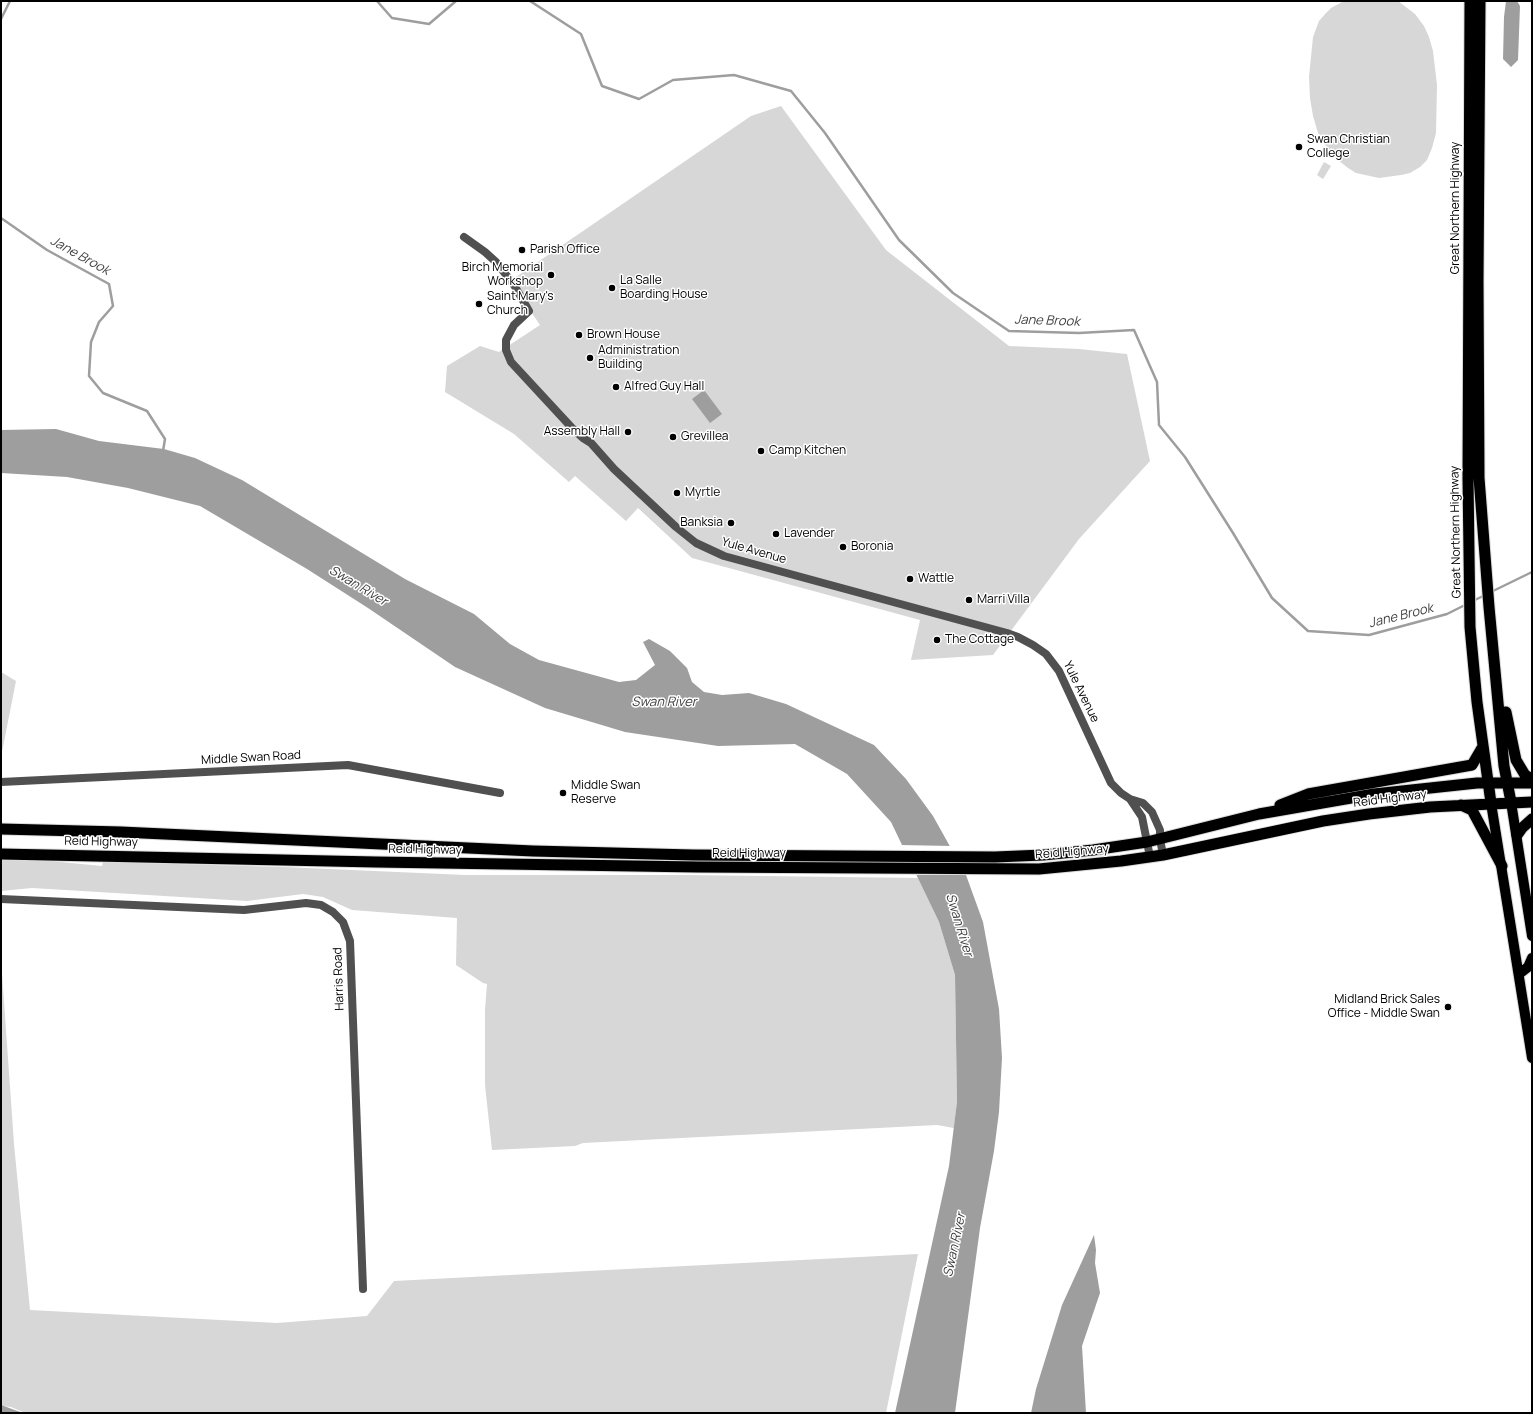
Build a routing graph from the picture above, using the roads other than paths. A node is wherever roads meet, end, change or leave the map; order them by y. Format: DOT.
graph roads {
  1 [pos="1470,1"];
  2 [pos="1480,1"];
  3 [pos="464,238"];
  4 [pos="1496,666"];
  5 [pos="1482,748"];
  6 [pos="1532,779"];
  7 [pos="1,782"];
  8 [pos="1488,783"];
  9 [pos="1507,783"];
  10 [pos="1532,783"];
  11 [pos="500,793"];
  12 [pos="1130,799"];
  13 [pos="1511,802"];
  14 [pos="1532,802"];
  15 [pos="1491,803"];
  16 [pos="1461,805"];
  17 [pos="1259,814"];
  18 [pos="1532,819"];
  19 [pos="1,829"];
  20 [pos="1516,835"];
  21 [pos="1160,839"];
  22 [pos="1147,842"];
  23 [pos="1,854"];
  24 [pos="1164,855"];
  25 [pos="1150,857"];
  26 [pos="1502,866"];
  27 [pos="1,899"];
  28 [pos="1532,936"];
  29 [pos="1532,958"];
  30 [pos="1519,974"];
  31 [pos="1532,1058"];
  32 [pos="363,1289"];
  1 -- 5 [label="highway, Great Northern Highway"];
  2 -- 4 [label="highway, Great Northern Highway"];
  3 -- 12 [label="street, Yule Avenue"];
  4 -- 6 [label="highway"];
  4 -- 9 [label="highway, Great Northern Highway"];
  5 -- 8 [label="highway, Great Northern Highway"];
  5 -- 17 [label="highway"];
  7 -- 11 [label="street, Middle Swan Road"];
  8 -- 9 [label="highway, Reid Highway"];
  8 -- 15 [label="highway, Great Northern Highway"];
  8 -- 17 [label="highway, Reid Highway"];
  9 -- 10 [label="highway, Reid Highway"];
  9 -- 13 [label="highway, Great Northern Highway"];
  12 -- 21 [label="street, Yule Avenue"];
  12 -- 22 [label="street, Yule Avenue"];
  13 -- 14 [label="highway, Reid Highway"];
  13 -- 15 [label="highway, Reid Highway"];
  13 -- 20 [label="main road, Great Northern Highway"];
  15 -- 16 [label="highway, Reid Highway"];
  15 -- 26 [label="main road, Great Northern Highway"];
  16 -- 24 [label="highway, Reid Highway"];
  16 -- 26 [label="highway"];
  17 -- 21 [label="highway, Reid Highway"];
  18 -- 20 [label="highway"];
  19 -- 22 [label="highway, Reid Highway"];
  20 -- 28 [label="main road, Great Northern Highway"];
  21 -- 22 [label="highway, Reid Highway"];
  21 -- 24 [label="street, Yule Avenue"];
  22 -- 25 [label="street, Yule Avenue"];
  23 -- 25 [label="highway, Reid Highway"];
  24 -- 25 [label="highway, Reid Highway"];
  26 -- 30 [label="main road, Great Northern Highway"];
  27 -- 32 [label="street, Harris Road"];
  29 -- 30 [label="main road"];
  30 -- 31 [label="main road, Great Northern Highway"];
}
